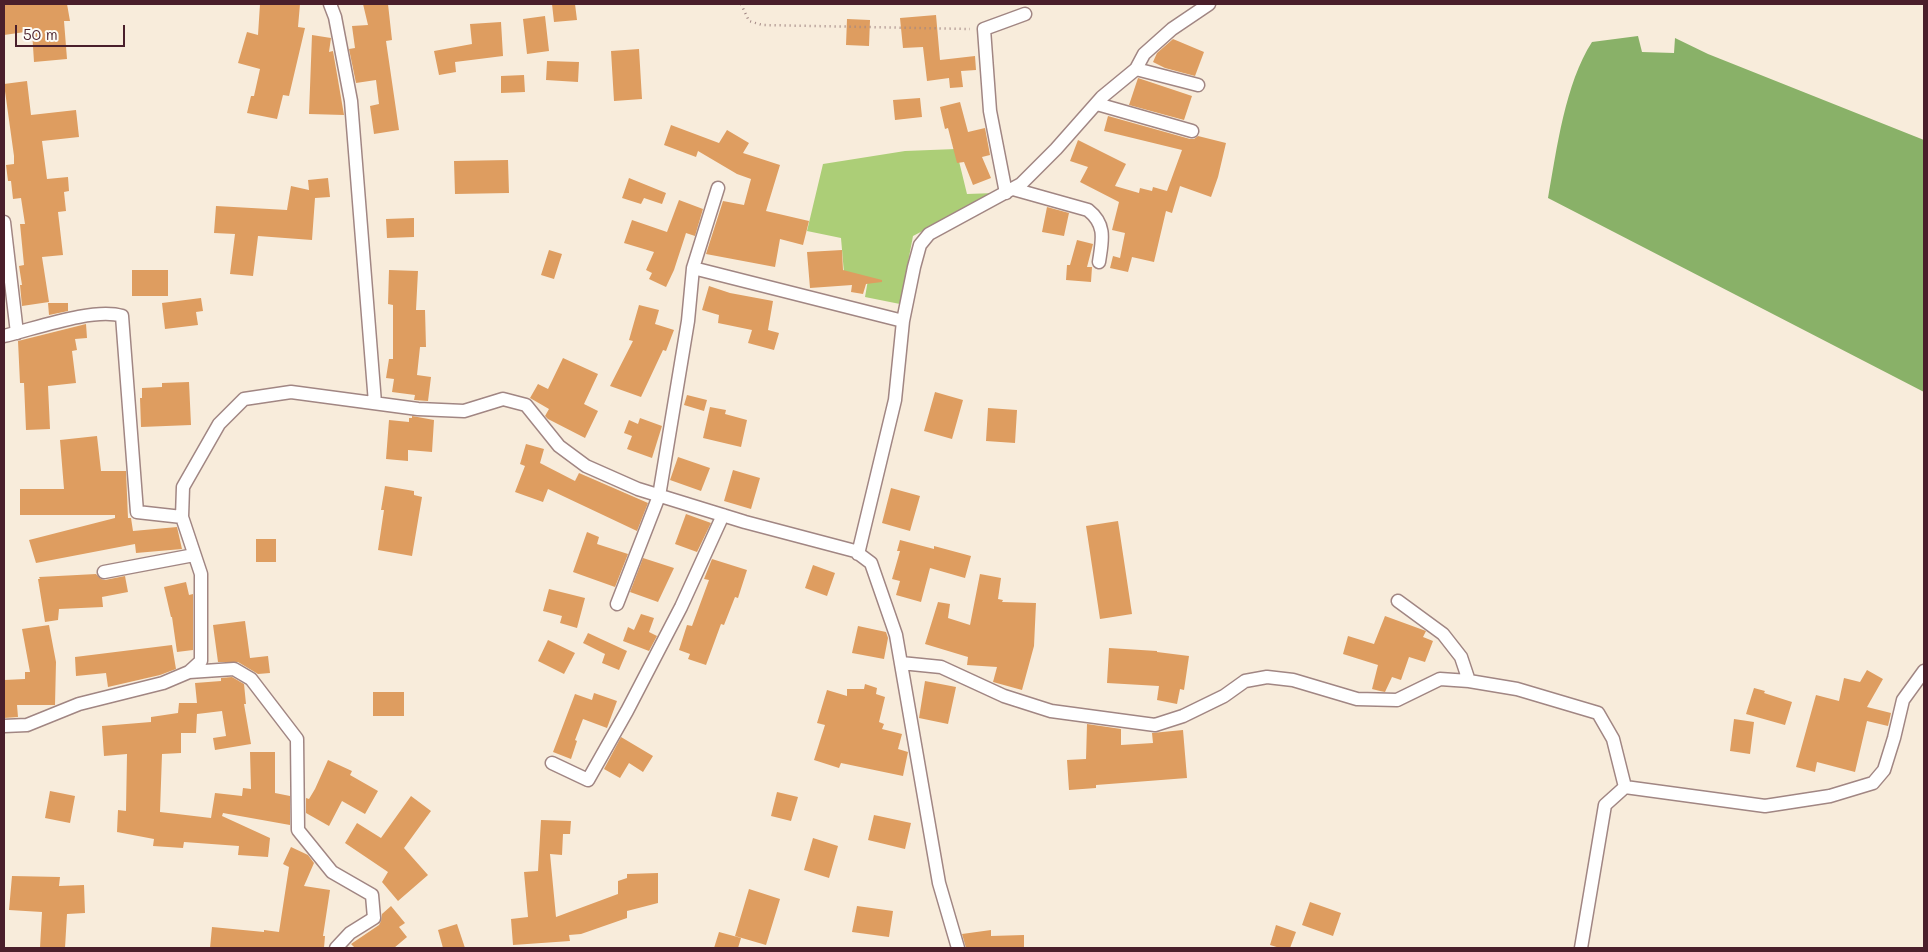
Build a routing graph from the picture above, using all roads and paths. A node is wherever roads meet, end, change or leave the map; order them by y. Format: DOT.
graph roads {
  1 [pos="330,4"];
  2 [pos="741,4"];
  3 [pos="1209,4"];
  4 [pos="1025,14"];
  5 [pos="984,30"];
  6 [pos="1136,69"];
  7 [pos="1198,85"];
  8 [pos="1097,104"];
  9 [pos="1192,130"];
  10 [pos="718,188"];
  11 [pos="1009,191"];
  12 [pos="4,222"];
  13 [pos="1099,262"];
  14 [pos="693,268"];
  15 [pos="903,322"];
  16 [pos="17,333"];
  17 [pos="4,336"];
  18 [pos="374,403"];
  19 [pos="659,496"];
  20 [pos="723,516"];
  21 [pos="182,517"];
  22 [pos="858,554"];
  23 [pos="194,555"];
  24 [pos="104,572"];
  25 [pos="1398,601"];
  26 [pos="617,604"];
  27 [pos="901,663"];
  28 [pos="1924,671"];
  29 [pos="189,672"];
  30 [pos="1469,681"];
  31 [pos="4,726"];
  32 [pos="552,763"];
  33 [pos="1625,786"];
  34 [pos="336,948"];
  35 [pos="958,948"];
  36 [pos="1581,948"];
  1 -- 18 [label="street"];
  2 -- 5 [label="path"];
  3 -- 6 [label="street"];
  4 -- 5 [label="street"];
  5 -- 11 [label="street"];
  6 -- 7 [label="street"];
  6 -- 8 [label="street"];
  8 -- 9 [label="street"];
  8 -- 11 [label="street"];
  10 -- 14 [label="street"];
  11 -- 13 [label="street"];
  11 -- 15 [label="street"];
  12 -- 16 [label="street"];
  14 -- 15 [label="street"];
  14 -- 19 [label="street"];
  15 -- 22 [label="street"];
  16 -- 17 [label="street"];
  16 -- 21 [label="street"];
  18 -- 19 [label="street"];
  18 -- 21 [label="street"];
  19 -- 20 [label="street"];
  19 -- 26 [label="street"];
  20 -- 22 [label="street"];
  20 -- 32 [label="street"];
  21 -- 23 [label="street"];
  22 -- 27 [label="street"];
  23 -- 24 [label="street"];
  23 -- 29 [label="street"];
  25 -- 30 [label="street"];
  27 -- 30 [label="street"];
  27 -- 35 [label="street"];
  28 -- 33 [label="street"];
  29 -- 31 [label="street"];
  29 -- 34 [label="street"];
  30 -- 33 [label="street"];
  33 -- 36 [label="street"];
}
